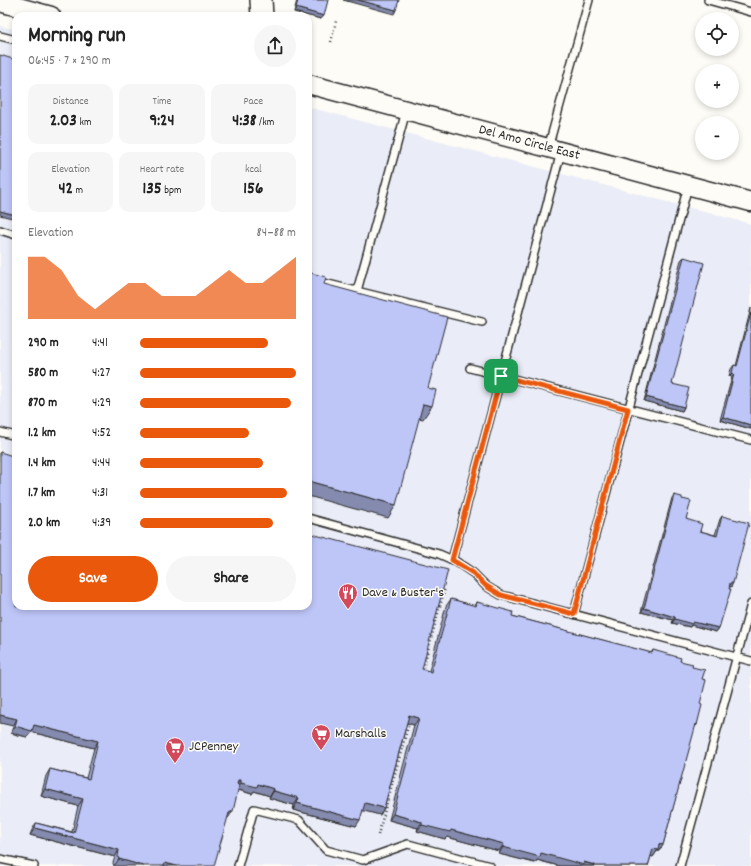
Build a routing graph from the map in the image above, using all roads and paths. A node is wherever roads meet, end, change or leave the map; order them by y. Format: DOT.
graph roads {
  1 [pos="262,0"];
  2 [pos="589,0"];
  3 [pos="708,0"];
  4 [pos="0,2"];
  5 [pos="36,12"];
  6 [pos="262,12"];
  7 [pos="751,12"];
  8 [pos="336,21"];
  9 [pos="0,36"];
  10 [pos="12,39"];
  11 [pos="331,42"];
  12 [pos="312,85"];
  13 [pos="406,110"];
  14 [pos="555,150"];
  15 [pos="688,186"];
  16 [pos="751,202"];
  17 [pos="0,230"];
  18 [pos="12,234"];
  19 [pos="312,280"];
  20 [pos="357,291"];
  21 [pos="482,322"];
  22 [pos="470,368"];
  23 [pos="501,376"];
  24 [pos="628,409"];
  25 [pos="0,432"];
  26 [pos="12,435"];
  27 [pos="751,440"];
  28 [pos="312,519"];
  29 [pos="452,560"];
  30 [pos="445,588"];
  31 [pos="751,604"];
  32 [pos="574,614"];
  33 [pos="737,657"];
  34 [pos="751,661"];
  35 [pos="421,677"];
  36 [pos="409,723"];
  37 [pos="378,835"];
  38 [pos="0,859"];
  39 [pos="34,866"];
  40 [pos="238,866"];
  41 [pos="490,866"];
  42 [pos="680,866"];
  1 -- 6 [label="main road"];
  2 -- 14 [label="lane"];
  3 -- 7 [label="lane"];
  4 -- 5 [label="street"];
  8 -- 11 [label="path"];
  9 -- 10 [label="lane"];
  12 -- 13 [label="street, Del Amo Circle East"];
  13 -- 14 [label="street, Del Amo Circle East"];
  13 -- 20 [label="lane"];
  14 -- 15 [label="street, Del Amo Circle East"];
  14 -- 23 [label="lane"];
  15 -- 16 [label="street, Del Amo Circle East"];
  15 -- 24 [label="lane"];
  17 -- 18 [label="lane"];
  19 -- 20 [label="lane"];
  20 -- 21 [label="lane"];
  22 -- 23 [label="lane"];
  23 -- 24 [label="lane"];
  23 -- 29 [label="lane"];
  24 -- 27 [label="lane"];
  24 -- 32 [label="lane"];
  25 -- 26 [label="lane"];
  28 -- 29 [label="lane"];
  29 -- 32 [label="lane"];
  30 -- 35 [label="path"];
  31 -- 33 [label="lane"];
  32 -- 33 [label="lane"];
  33 -- 34 [label="lane"];
  33 -- 42 [label="lane"];
  36 -- 37 [label="path"];
  38 -- 39 [label="lane"];
  40 -- 41 [label="lane"];
}
